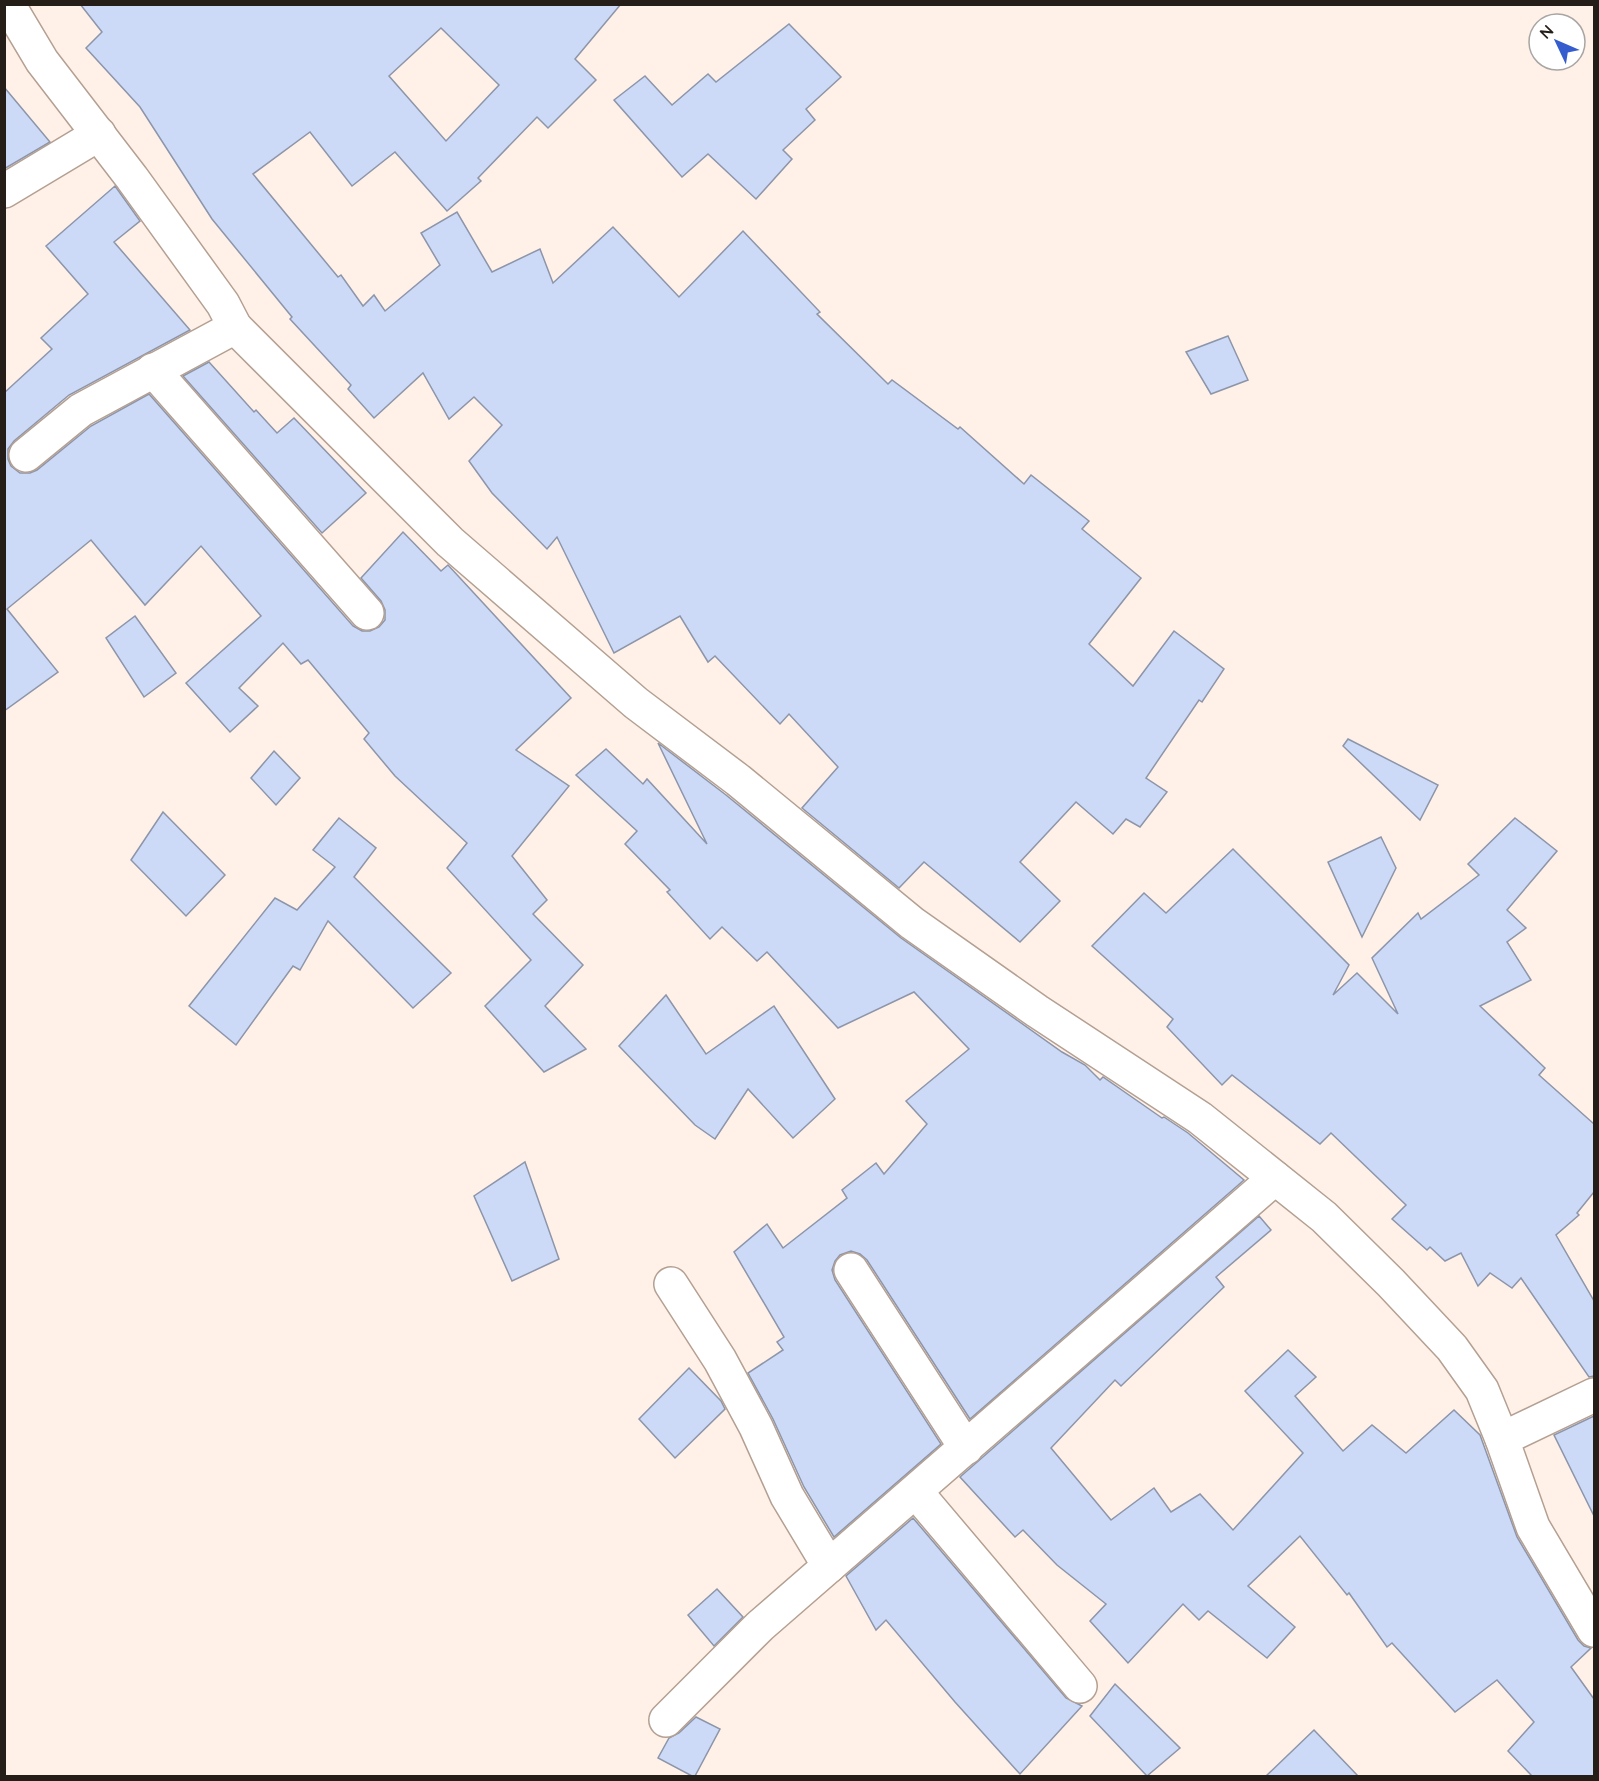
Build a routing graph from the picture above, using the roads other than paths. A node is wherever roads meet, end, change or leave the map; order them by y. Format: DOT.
graph roads {
  1 [pos="8,4"];
  2 [pos="99,134"];
  3 [pos="4,191"];
  4 [pos="235,327"];
  5 [pos="153,370"];
  6 [pos="26,455"];
  7 [pos="367,613"];
  8 [pos="1275,1178"];
  9 [pos="851,1270"];
  10 [pos="671,1284"];
  11 [pos="1594,1395"];
  12 [pos="1502,1439"];
  13 [pos="966,1448"];
  14 [pos="916,1492"];
  15 [pos="829,1566"];
  16 [pos="1594,1630"];
  17 [pos="1080,1686"];
  18 [pos="666,1720"];
  1 -- 2 [label="street"];
  2 -- 3 [label="street"];
  2 -- 4 [label="street"];
  4 -- 5 [label="street"];
  4 -- 8 [label="street"];
  5 -- 6 [label="street"];
  5 -- 7 [label="street"];
  8 -- 12 [label="street"];
  8 -- 13 [label="street"];
  9 -- 13 [label="street"];
  10 -- 15 [label="street"];
  11 -- 12 [label="street"];
  12 -- 16 [label="street"];
  13 -- 14 [label="street"];
  14 -- 15 [label="street"];
  14 -- 17 [label="street"];
  15 -- 18 [label="street"];
}
